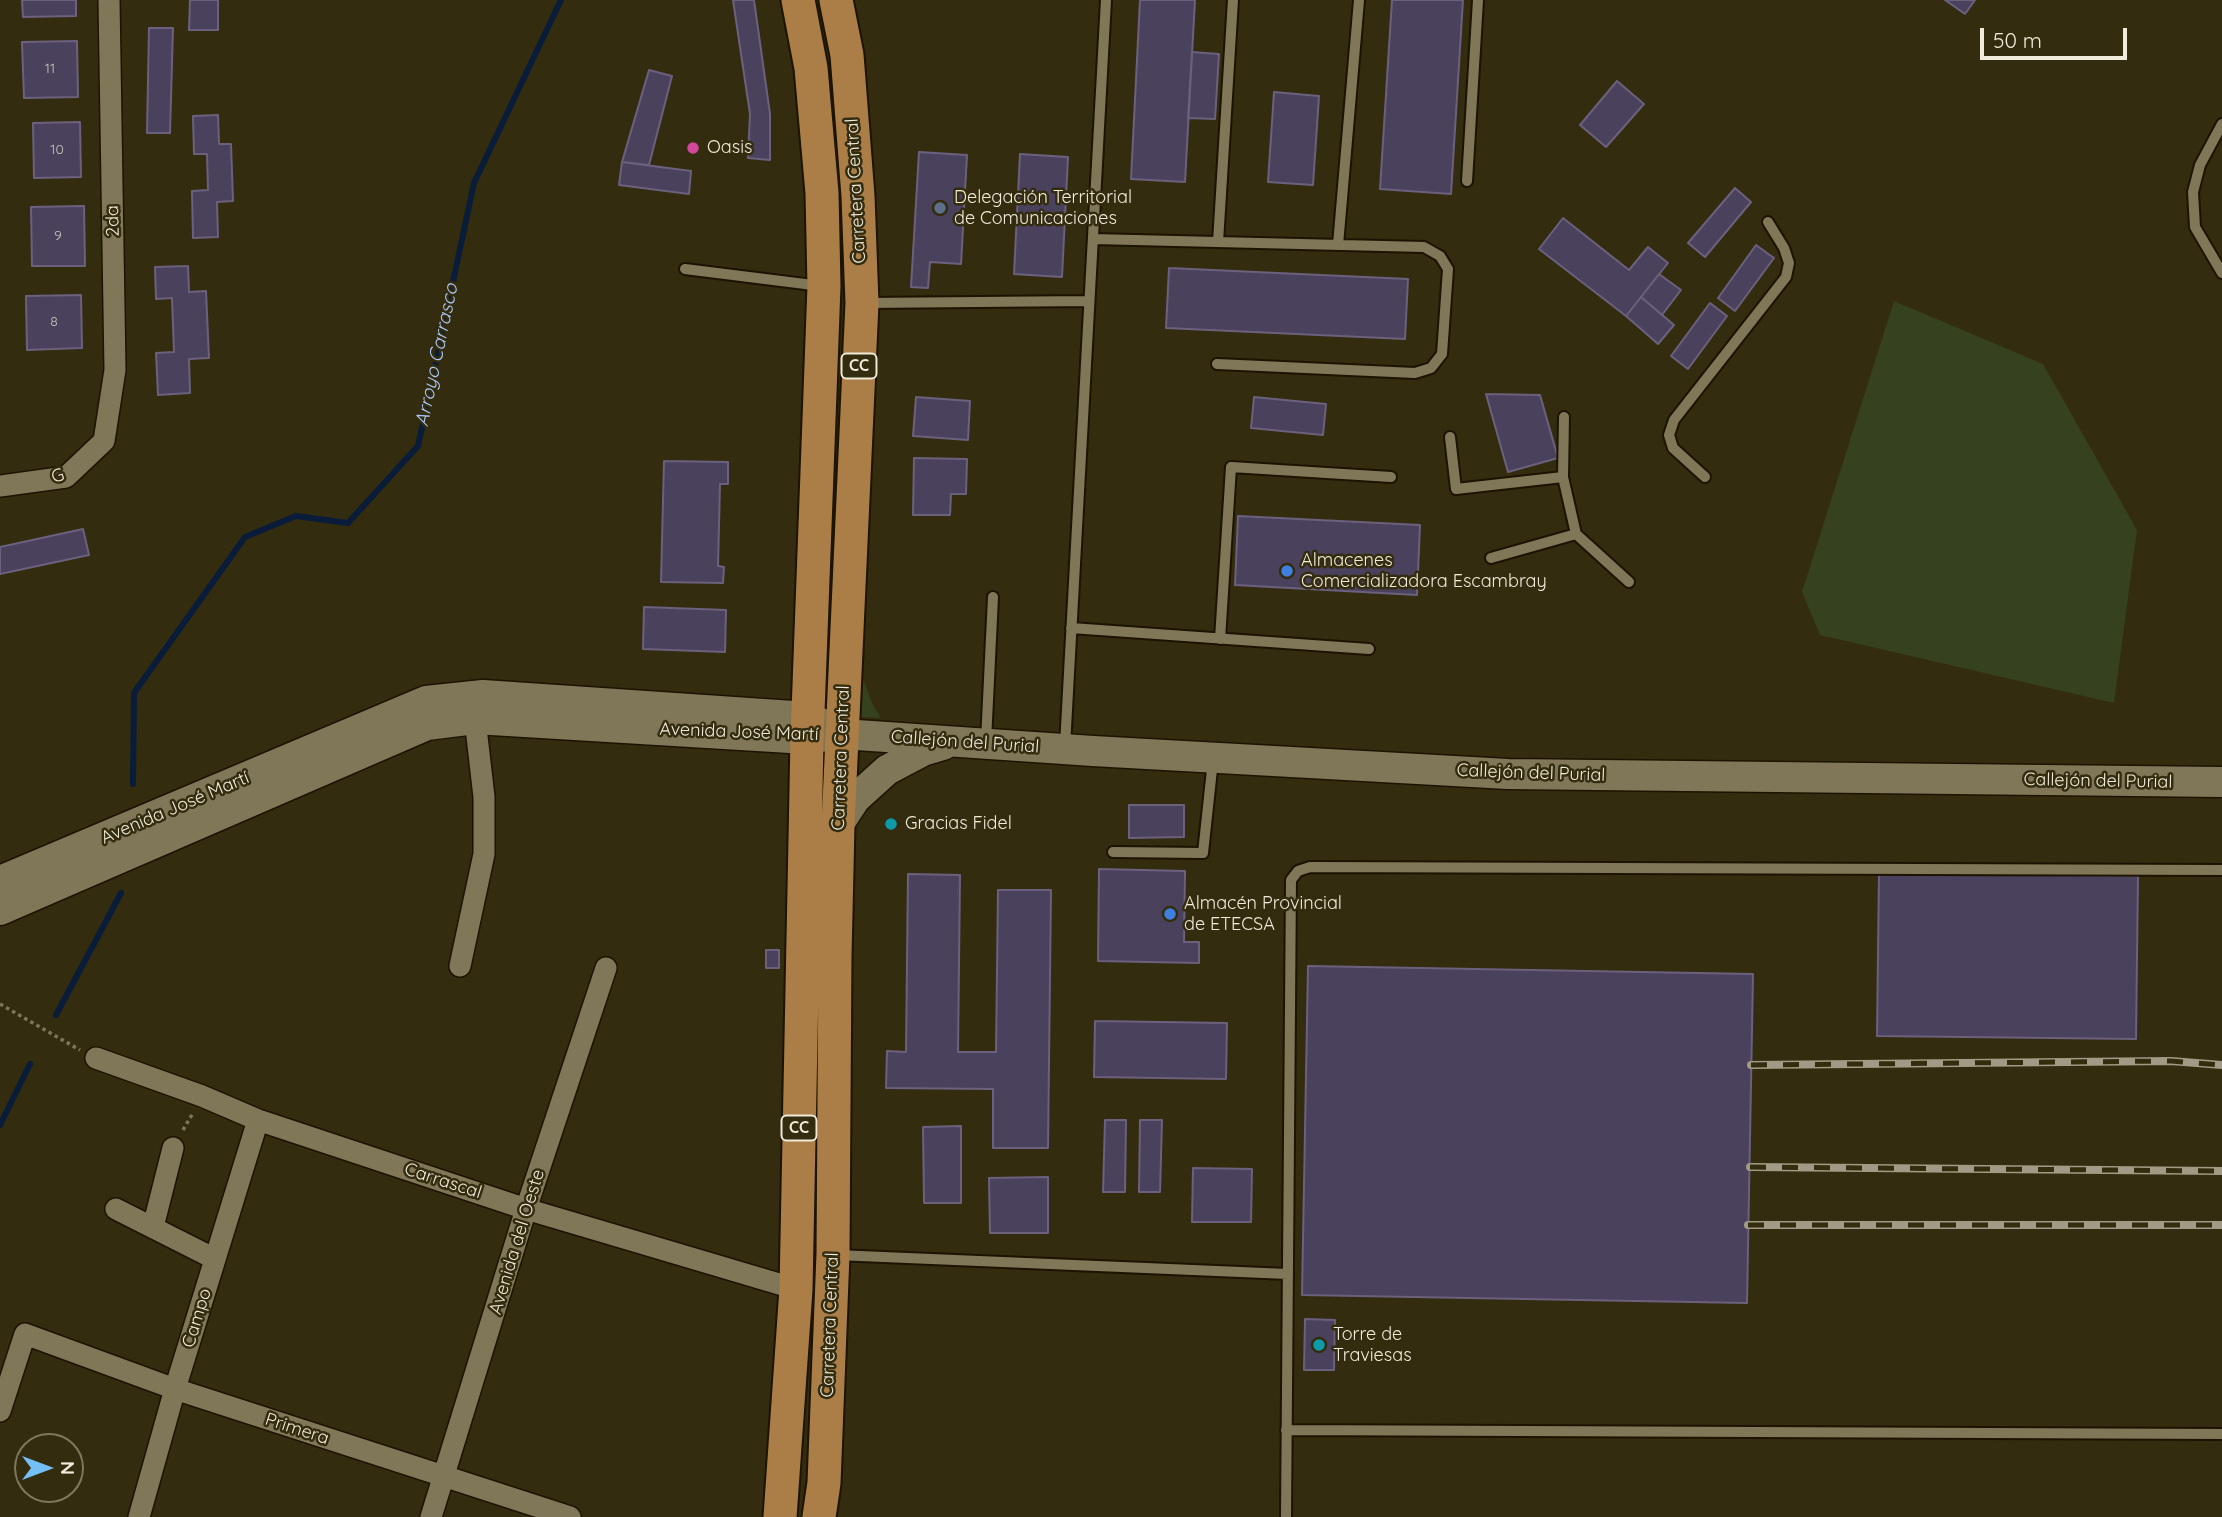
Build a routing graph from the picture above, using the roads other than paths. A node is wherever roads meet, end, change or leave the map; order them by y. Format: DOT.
graph roads {
  1 [pos="109,0"];
  2 [pos="798,0"];
  3 [pos="836,0"];
  4 [pos="1106,0"];
  5 [pos="1233,0"];
  6 [pos="1359,0"];
  7 [pos="1478,0"];
  8 [pos="2222,124"];
  9 [pos="1467,181"];
  10 [pos="1768,222"];
  11 [pos="1093,239"];
  12 [pos="1218,242"];
  13 [pos="1338,245"];
  14 [pos="685,269"];
  15 [pos="2222,273"];
  16 [pos="824,286"];
  17 [pos="1089,301"];
  18 [pos="862,303"];
  19 [pos="1217,364"];
  20 [pos="1564,418"];
  21 [pos="1450,437"];
  22 [pos="104,441"];
  23 [pos="1391,477"];
  24 [pos="1563,477"];
  25 [pos="1704,477"];
  26 [pos="0,486"];
  27 [pos="1576,534"];
  28 [pos="1491,558"];
  29 [pos="1629,582"];
  30 [pos="993,597"];
  31 [pos="1071,628"];
  32 [pos="1220,639"];
  33 [pos="1369,649"];
  34 [pos="475,719"];
  35 [pos="808,728"];
  36 [pos="842,734"];
  37 [pos="972,743"];
  38 [pos="1064,749"];
  39 [pos="1213,758"];
  40 [pos="2222,782"];
  41 [pos="838,825"];
  42 [pos="1113,852"];
  43 [pos="2222,870"];
  44 [pos="0,881"];
  45 [pos="0,910"];
  46 [pos="460,965"];
  47 [pos="606,968"];
  48 [pos="96,1058"];
  49 [pos="258,1120"];
  50 [pos="173,1148"];
  51 [pos="116,1209"];
  52 [pos="526,1209"];
  53 [pos="153,1227"];
  54 [pos="832,1254"];
  55 [pos="215,1259"];
  56 [pos="1288,1274"];
  57 [pos="796,1289"];
  58 [pos="175,1389"];
  59 [pos="0,1411"];
  60 [pos="1286,1430"];
  61 [pos="2222,1434"];
  62 [pos="443,1477"];
  63 [pos="139,1517"];
  64 [pos="431,1517"];
  65 [pos="570,1517"];
  66 [pos="780,1517"];
  67 [pos="819,1517"];
  68 [pos="1286,1517"];
  1 -- 22 [label="street, 2da"];
  2 -- 16 [label="main road, Carretera Central / CC"];
  3 -- 18 [label="main road, Carretera Central / CC"];
  4 -- 11 [label="lane"];
  5 -- 12 [label="lane"];
  6 -- 13 [label="lane"];
  7 -- 9 [label="lane"];
  8 -- 15 [label="lane"];
  10 -- 25 [label="lane"];
  11 -- 12 [label="lane"];
  11 -- 17 [label="lane"];
  12 -- 13 [label="lane"];
  13 -- 19 [label="lane"];
  14 -- 16 [label="lane"];
  16 -- 18 [label="main road"];
  16 -- 35 [label="main road, Carretera Central / CC"];
  17 -- 18 [label="lane"];
  17 -- 31 [label="lane"];
  18 -- 36 [label="main road, Carretera Central / CC"];
  20 -- 24 [label="lane"];
  21 -- 24 [label="lane"];
  22 -- 26 [label="street, G"];
  23 -- 32 [label="lane"];
  24 -- 27 [label="lane"];
  27 -- 28 [label="lane"];
  27 -- 29 [label="lane"];
  30 -- 37 [label="lane"];
  31 -- 32 [label="lane"];
  31 -- 38 [label="lane"];
  32 -- 33 [label="lane"];
  34 -- 35 [label="main road, Avenida José Martí"];
  34 -- 45 [label="main road, Avenida José Martí"];
  34 -- 46 [label="street"];
  35 -- 36 [label="main road, Avenida José Martí"];
  35 -- 44 [label="main road, Avenida José Martí"];
  35 -- 57 [label="main road, Carretera Central / CC"];
  36 -- 37 [label="main road, Callejón del Purial"];
  36 -- 41 [label="main road, Carretera Central / CC"];
  37 -- 38 [label="main road, Callejón del Purial"];
  37 -- 41 [label="main road"];
  38 -- 39 [label="main road, Callejón del Purial"];
  39 -- 40 [label="main road, Callejón del Purial"];
  39 -- 42 [label="lane"];
  41 -- 54 [label="main road, Carretera Central / CC"];
  43 -- 56 [label="lane"];
  47 -- 52 [label="street, Avenida del Oeste"];
  48 -- 49 [label="street, Carrascal"];
  49 -- 52 [label="street, Carrascal"];
  49 -- 55 [label="street, Campo"];
  50 -- 53 [label="street"];
  51 -- 53 [label="street"];
  52 -- 57 [label="street, Carrascal"];
  52 -- 62 [label="street, Avenida del Oeste"];
  53 -- 55 [label="street"];
  54 -- 56 [label="lane"];
  54 -- 67 [label="main road, Carretera Central / CC"];
  55 -- 58 [label="street, Campo"];
  56 -- 60 [label="lane"];
  57 -- 66 [label="main road, Carretera Central / CC"];
  58 -- 59 [label="street, Primera"];
  58 -- 62 [label="street, Primera"];
  58 -- 63 [label="street, Campo"];
  60 -- 61 [label="lane"];
  60 -- 68 [label="lane"];
  62 -- 64 [label="street, Avenida del Oeste"];
  62 -- 65 [label="street, Primera"];
}
